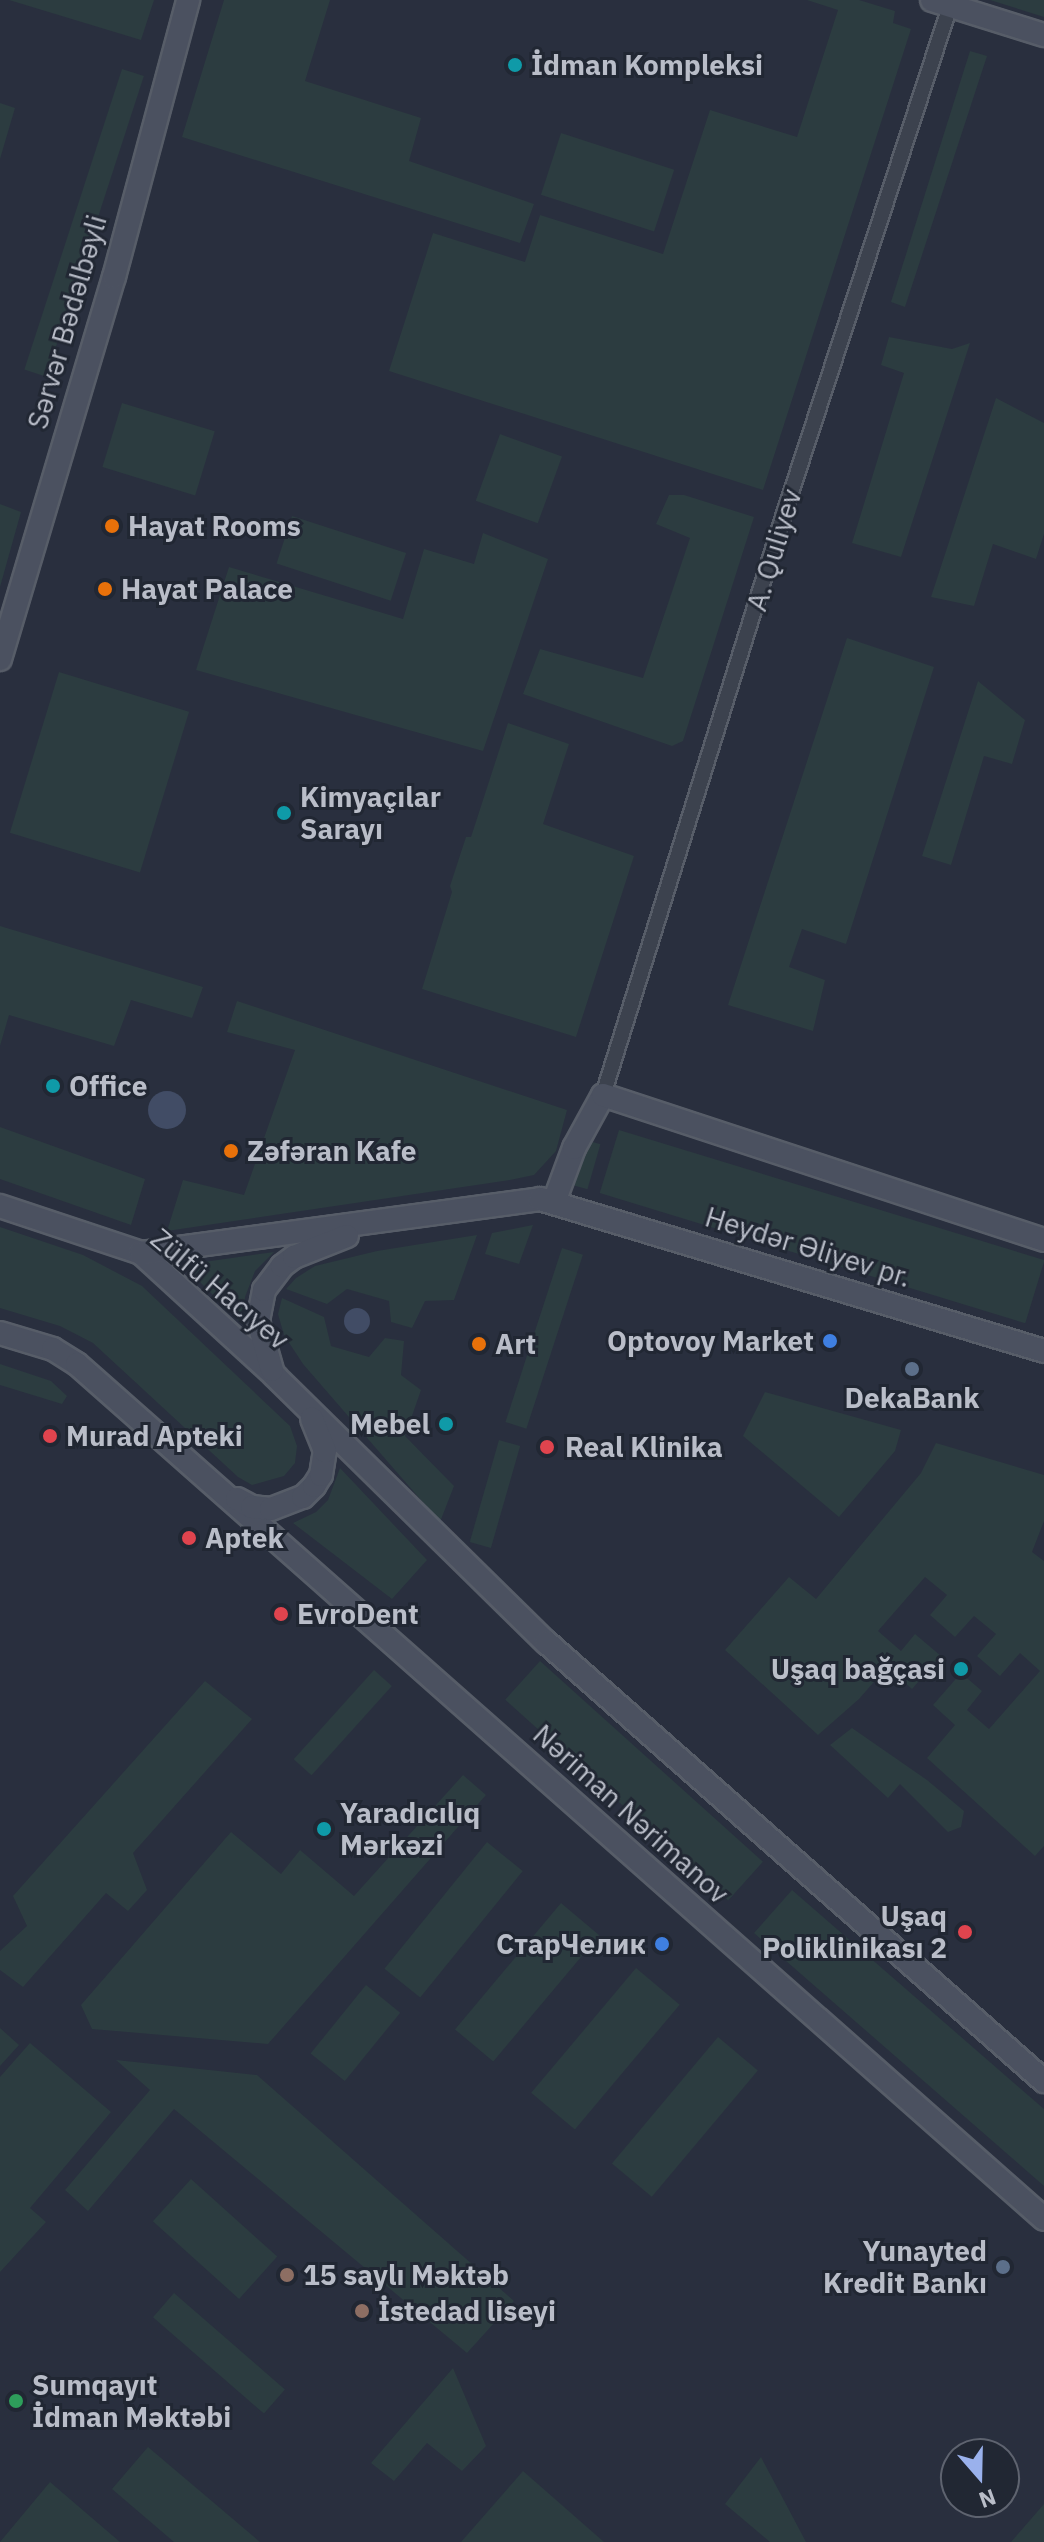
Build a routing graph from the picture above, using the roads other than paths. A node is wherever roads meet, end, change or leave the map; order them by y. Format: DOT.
graph roads {
  1 [pos="188,0"];
  2 [pos="945,2"];
  3 [pos="1044,35"];
  4 [pos="0,659"];
  5 [pos="603,1095"];
  6 [pos="554,1202"];
  7 [pos="0,1206"];
  8 [pos="389,1220"];
  9 [pos="1044,1240"];
  10 [pos="141,1253"];
  11 [pos="0,1333"];
  12 [pos="1044,1351"];
  13 [pos="275,1376"];
  14 [pos="300,1402"];
  15 [pos="217,1484"];
  16 [pos="1044,2081"];
  17 [pos="1044,2219"];
  1 -- 4 [label="main road, Sərvər Bədəlbəyli"];
  2 -- 3 [label="main road"];
  2 -- 5 [label="street, A. Quliyev"];
  5 -- 6 [label="main road"];
  5 -- 9 [label="main road"];
  6 -- 8 [label="main road, Heydər Əliyev pr."];
  6 -- 12 [label="main road, Heydər Əliyev pr."];
  7 -- 10 [label="main road, Zülfü Hacıyev"];
  8 -- 10 [label="main road"];
  8 -- 13 [label="main road"];
  10 -- 13 [label="main road, Zülfü Hacıyev"];
  11 -- 15 [label="main road"];
  13 -- 14 [label="main road, Zülfü Hacıyev"];
  14 -- 15 [label="main road"];
  14 -- 16 [label="main road"];
  15 -- 17 [label="main road, Nəriman Nərimanov"];
}
